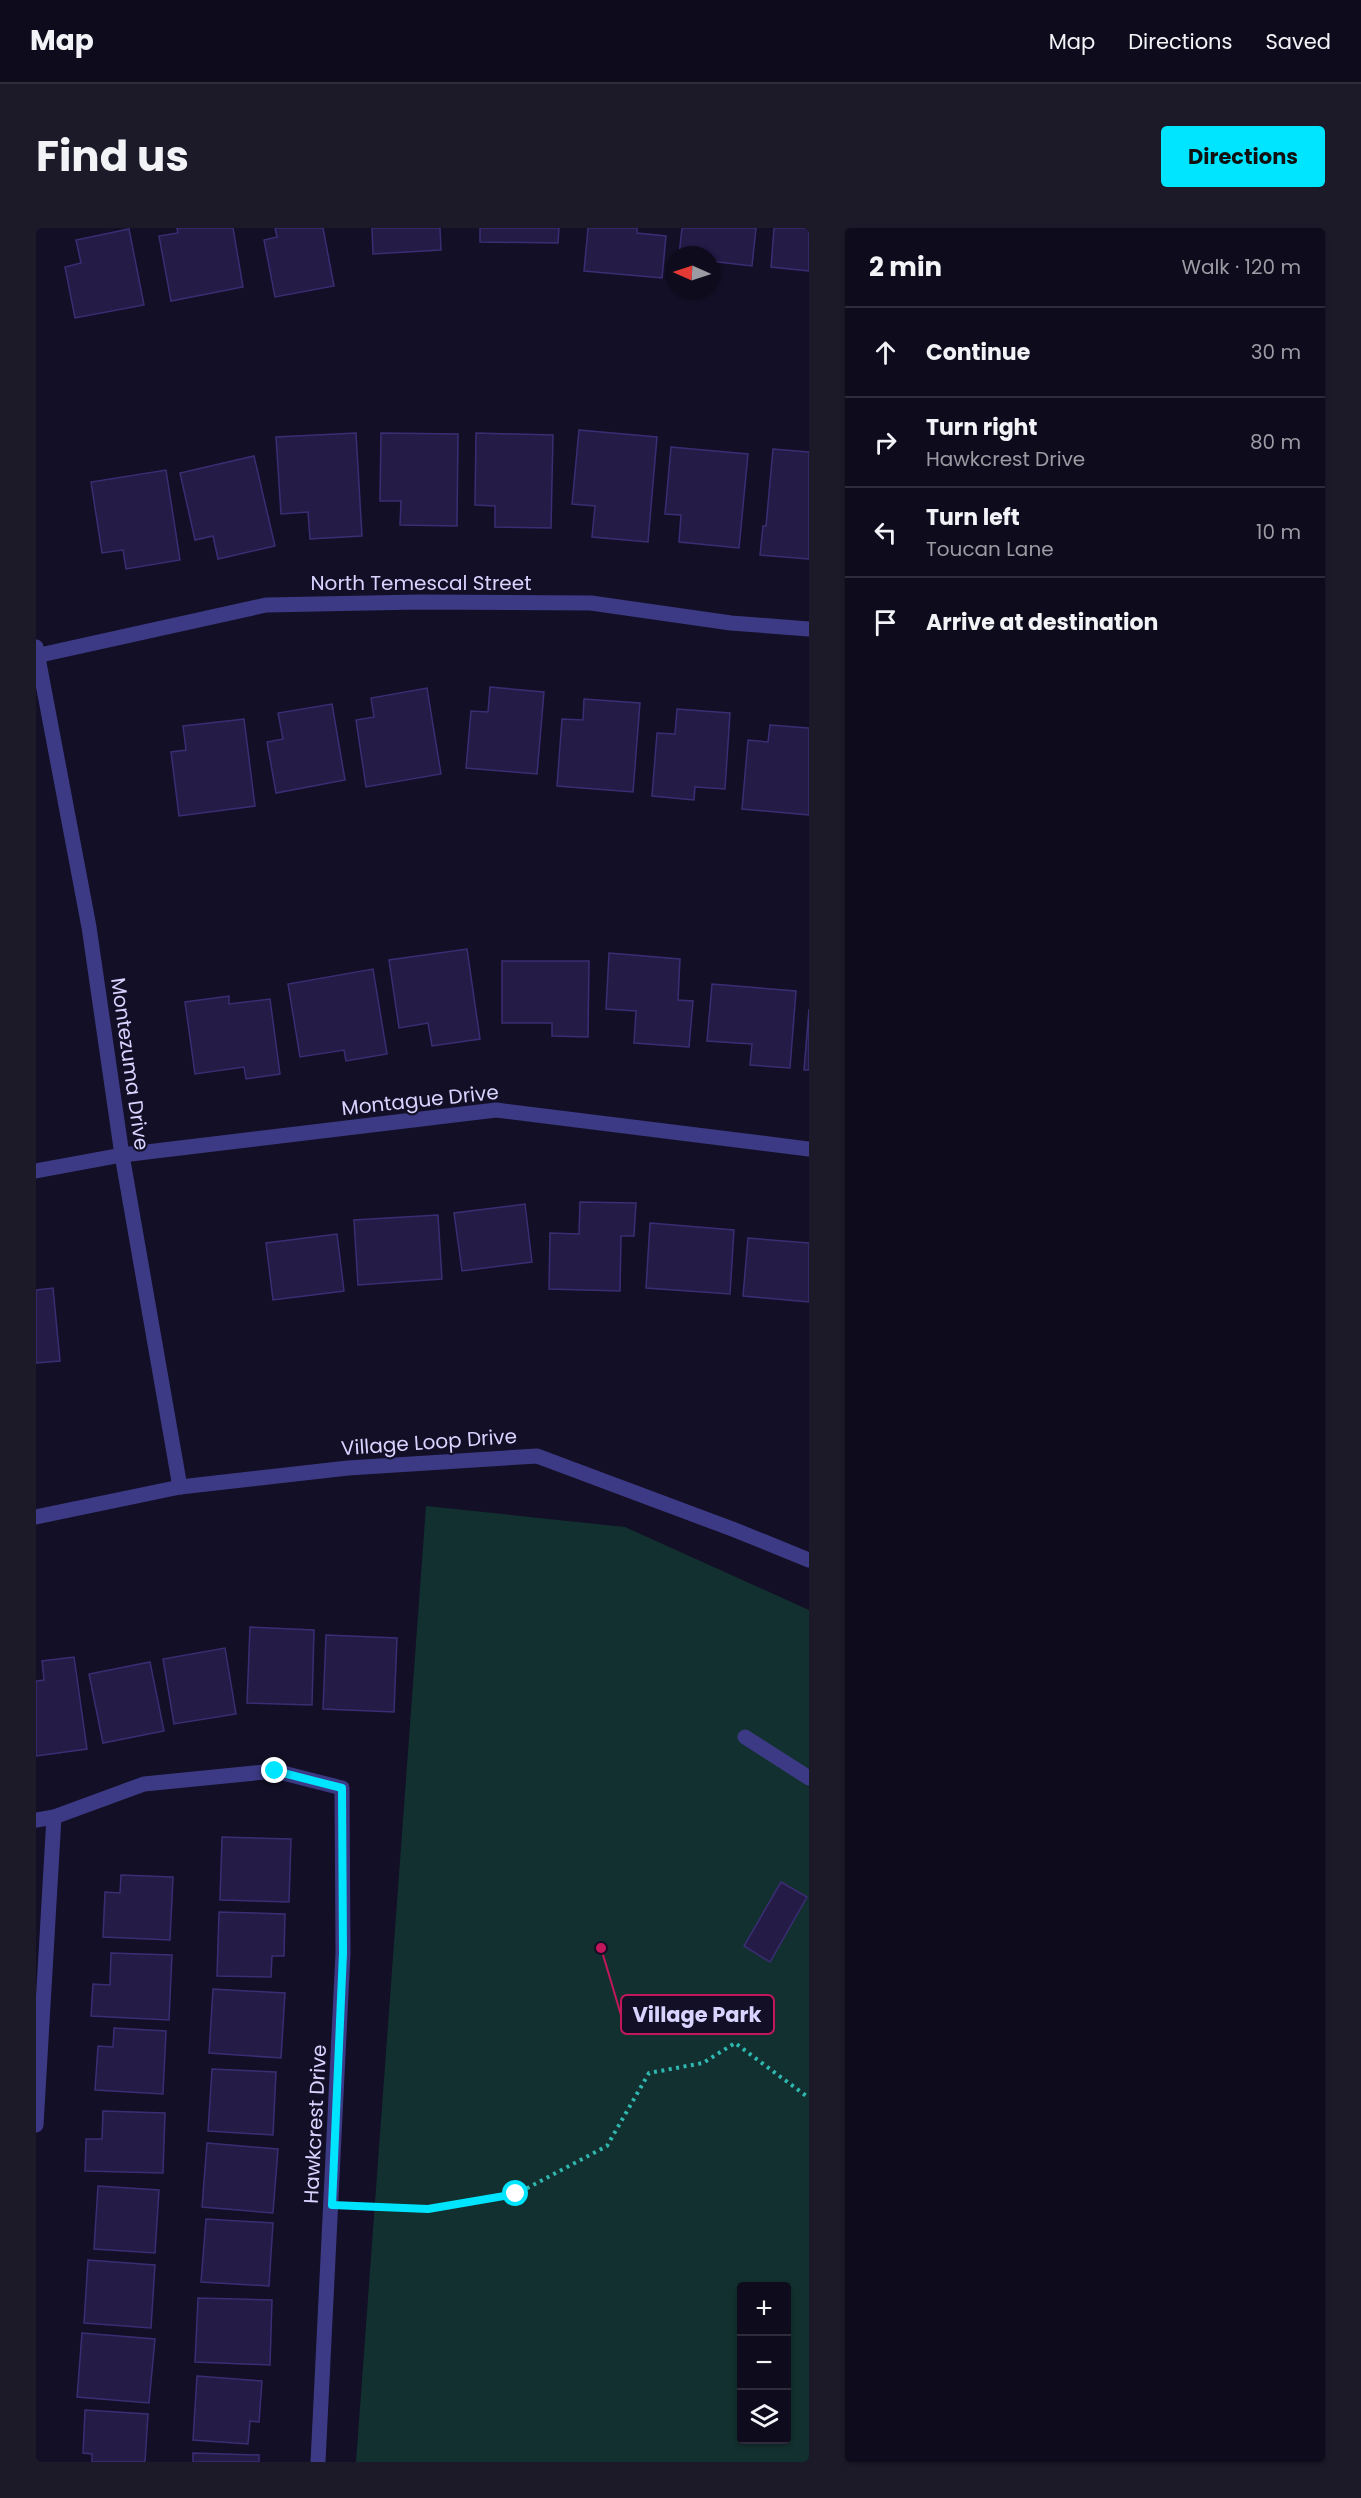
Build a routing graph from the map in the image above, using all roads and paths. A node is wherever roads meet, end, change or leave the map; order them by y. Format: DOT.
graph roads {
  1 [pos="809,629"];
  2 [pos="37,653"];
  3 [pos="809,1149"];
  4 [pos="122,1155"];
  5 [pos="36,1171"];
  6 [pos="180,1487"];
  7 [pos="36,1517"];
  8 [pos="809,1560"];
  9 [pos="745,1737"];
  10 [pos="809,1778"];
  11 [pos="54,1817"];
  12 [pos="36,1820"];
  13 [pos="809,2098"];
  14 [pos="36,2125"];
  15 [pos="332,2205"];
  16 [pos="318,2462"];
  1 -- 2 [label="street, North Temescal Street"];
  2 -- 4 [label="street, Montezuma Drive"];
  3 -- 4 [label="street, Montague Drive"];
  4 -- 5 [label="street, Montague Drive"];
  4 -- 6 [label="street, Montezuma Drive"];
  6 -- 7 [label="street, Village Loop Drive"];
  6 -- 8 [label="street, Village Loop Drive"];
  9 -- 10 [label="street"];
  11 -- 12 [label="street"];
  11 -- 14 [label="street"];
  11 -- 15 [label="street, Hawkcrest Drive"];
  13 -- 15 [label="path"];
  15 -- 16 [label="street, Hawkcrest Drive"];
}
